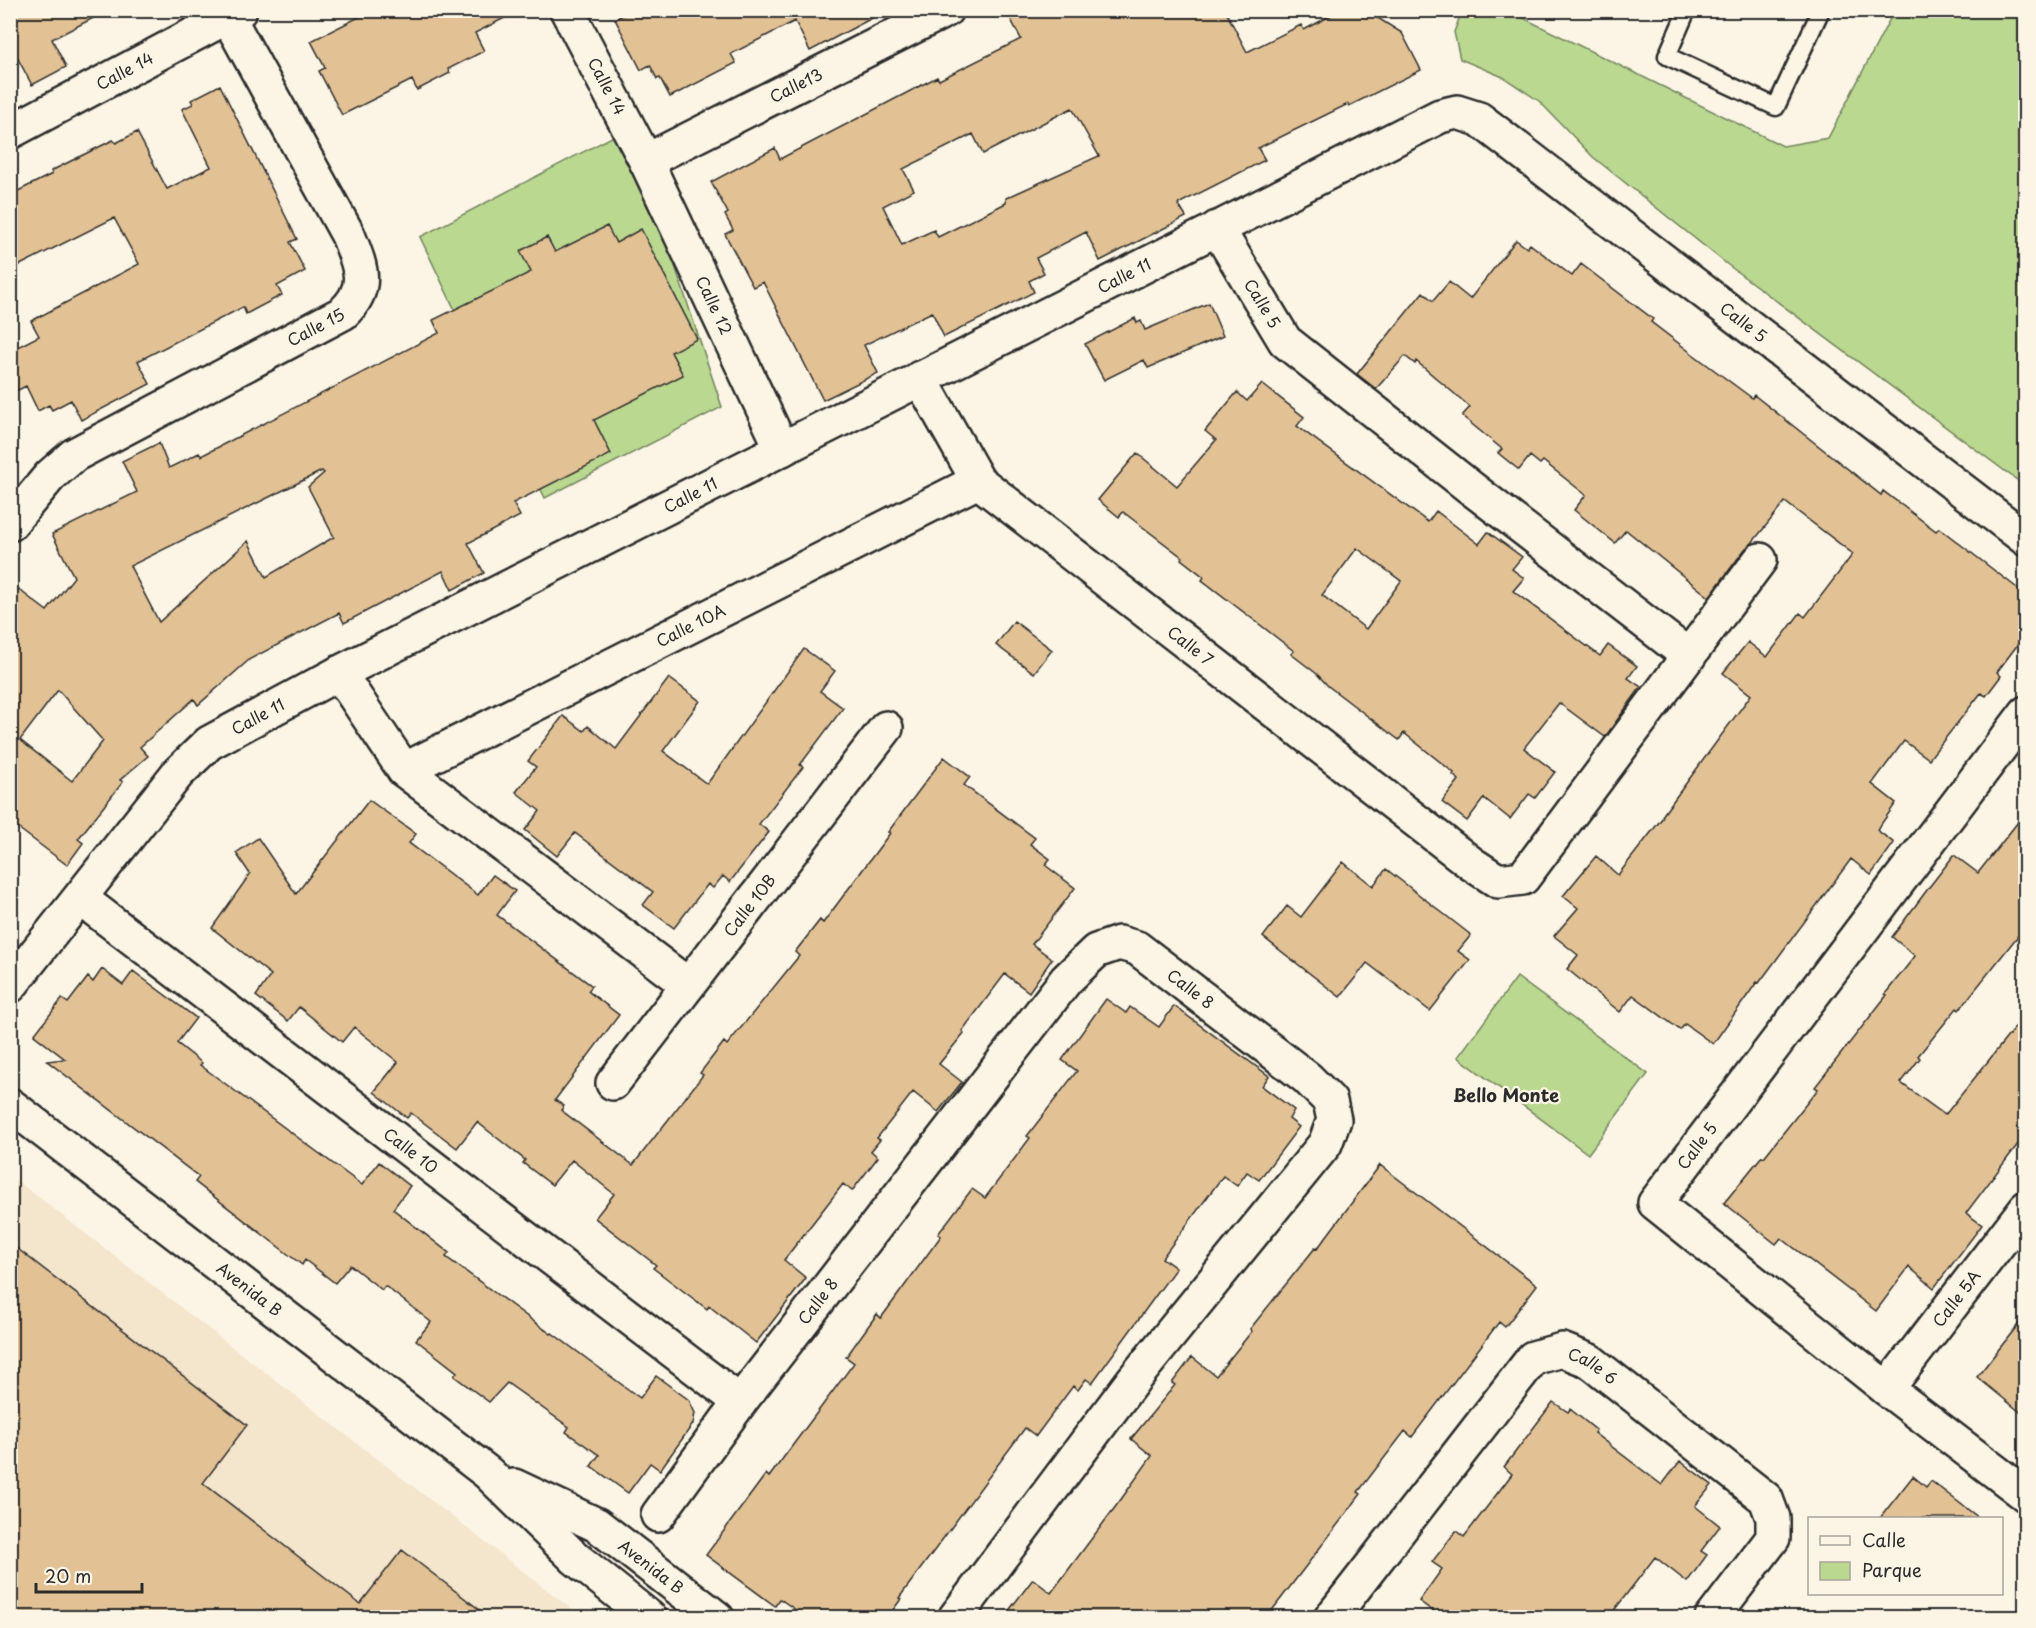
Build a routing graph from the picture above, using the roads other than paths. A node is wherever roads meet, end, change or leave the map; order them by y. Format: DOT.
graph roads {
  1 [pos="567,10"];
  2 [pos="946,10"];
  3 [pos="1687,10"];
  4 [pos="1821,10"];
  5 [pos="234,14"];
  6 [pos="1457,112"];
  7 [pos="10,132"];
  8 [pos="646,161"];
  9 [pos="1217,228"];
  10 [pos="921,378"];
  11 [pos="782,449"];
  12 [pos="978,481"];
  13 [pos="10,524"];
  14 [pos="2025,539"];
  15 [pos="1760,560"];
  16 [pos="1689,656"];
  17 [pos="339,672"];
  18 [pos="2025,713"];
  19 [pos="886,728"];
  20 [pos="404,770"];
  21 [pos="80,898"];
  22 [pos="688,985"];
  23 [pos="10,986"];
  24 [pos="613,1083"];
  25 [pos="10,1105"];
  26 [pos="2025,1208"];
  27 [pos="1887,1389"];
  28 [pos="740,1402"];
  29 [pos="488,1473"];
  30 [pos="2025,1495"];
  31 [pos="658,1515"];
  32 [pos="650,1617"];
  33 [pos="717,1617"];
  34 [pos="955,1617"];
  35 [pos="1331,1617"];
  36 [pos="1712,1617"];
  1 -- 8 [label="street, Calle 14"];
  2 -- 8 [label="street, Calle13"];
  3 -- 4 [label="lane"];
  5 -- 7 [label="street, Calle 14"];
  5 -- 13 [label="street, Calle 15"];
  6 -- 9 [label="street, Calle 11"];
  6 -- 14 [label="street, Calle 5"];
  8 -- 11 [label="street, Calle 12"];
  9 -- 10 [label="street, Calle 11"];
  9 -- 16 [label="street, Calle 5"];
  10 -- 11 [label="street, Calle 11"];
  10 -- 12 [label="street, Calle 7"];
  11 -- 17 [label="street, Calle 11"];
  12 -- 16 [label="street, Calle 7"];
  12 -- 20 [label="street, Calle 10A"];
  15 -- 16 [label="street"];
  17 -- 20 [label="street"];
  17 -- 21 [label="street, Calle 11"];
  18 -- 27 [label="street, Calle 5"];
  19 -- 22 [label="street, Calle 10B"];
  20 -- 22 [label="street"];
  21 -- 23 [label="street, Calle 11"];
  21 -- 28 [label="street, Calle 10"];
  22 -- 24 [label="street, Calle 10B"];
  25 -- 29 [label="street, Avenida B"];
  26 -- 27 [label="street, Calle 5A"];
  27 -- 30 [label="street, Calle 5"];
  28 -- 31 [label="street, Calle 8"];
  28 -- 34 [label="street, Calle 8"];
  29 -- 32 [label="street, Avenida B"];
  29 -- 33 [label="street, Avenida B"];
  35 -- 36 [label="street, Calle 6"];
}
